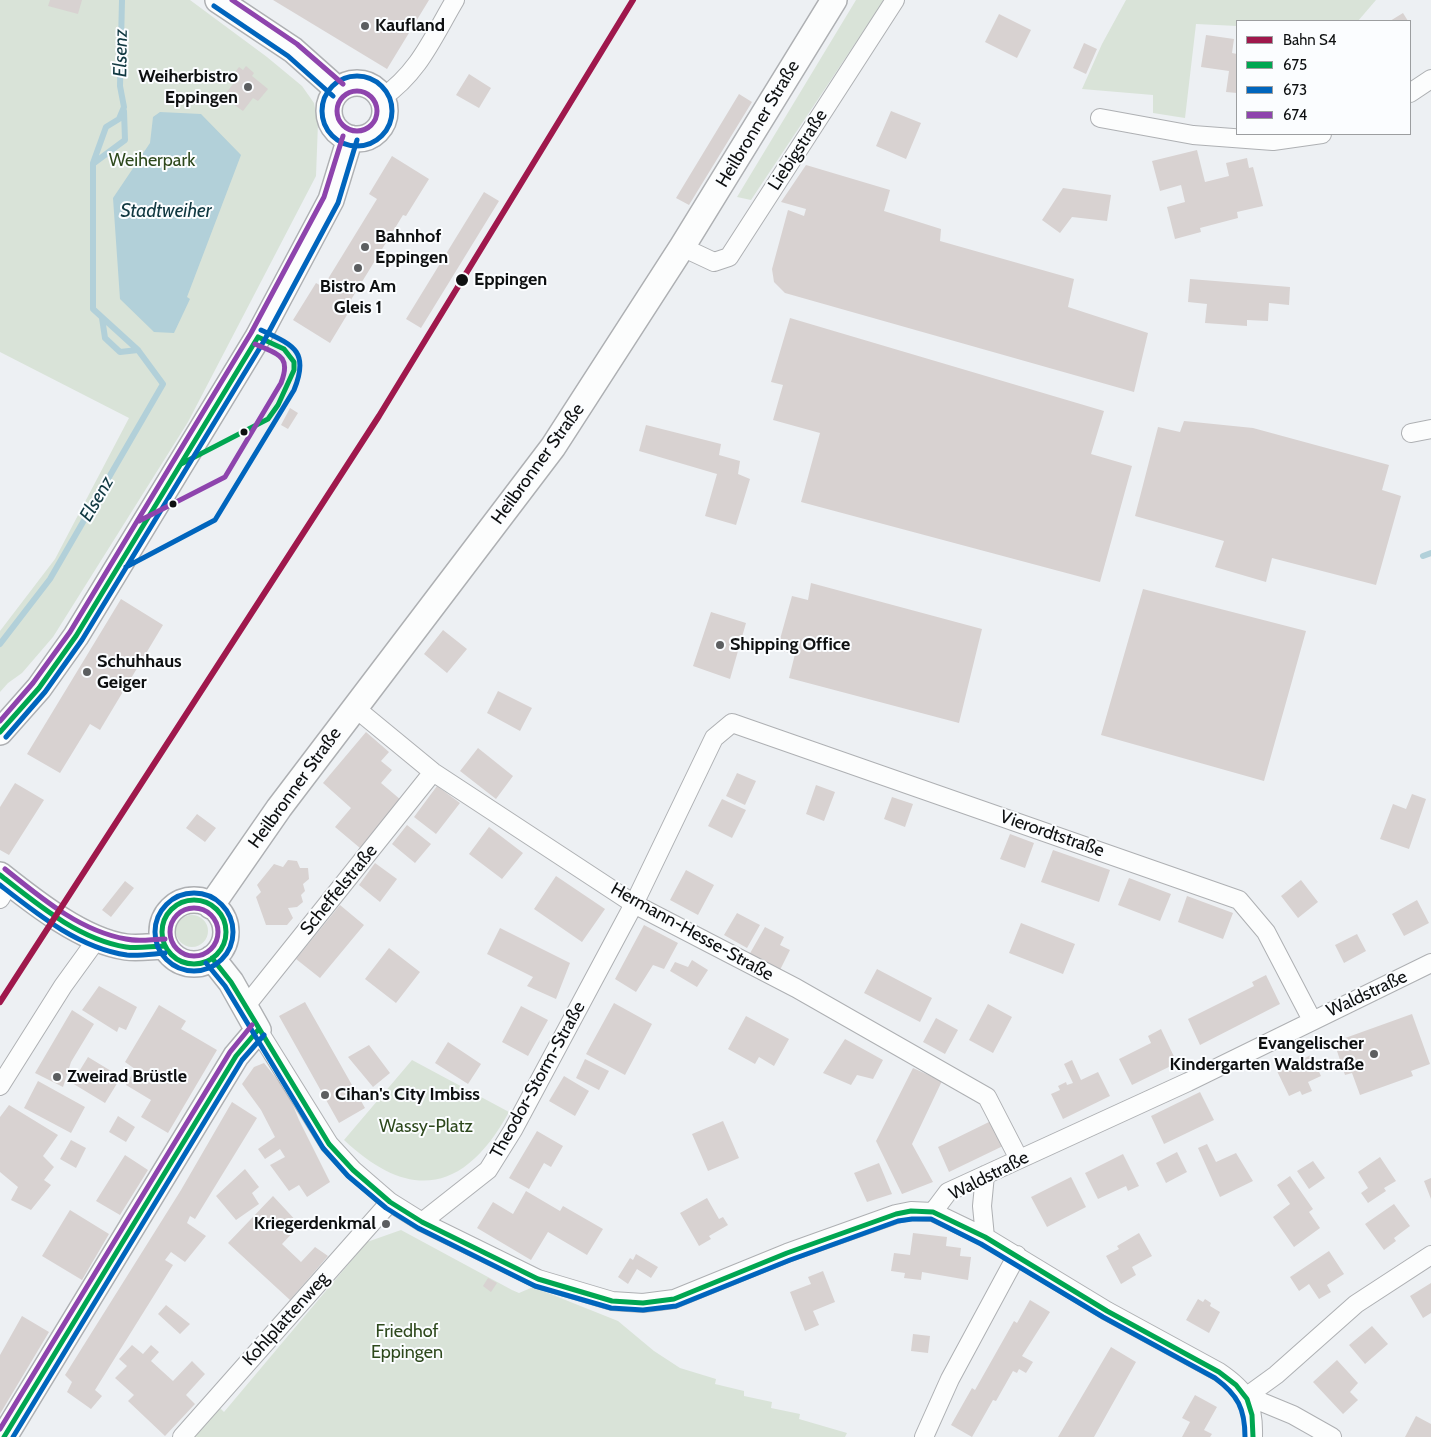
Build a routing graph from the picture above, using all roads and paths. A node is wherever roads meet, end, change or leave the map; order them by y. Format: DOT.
graph roads {
  1 [pos="218,0"];
  2 [pos="455,0"];
  3 [pos="834,0"];
  4 [pos="895,0"];
  5 [pos="1431,79"];
  6 [pos="338,90"];
  7 [pos="1411,92"];
  8 [pos="382,98"];
  9 [pos="1100,118"];
  10 [pos="1315,135"];
  11 [pos="350,138"];
  12 [pos="682,247"];
  13 [pos="1431,429"];
  14 [pos="1411,433"];
  15 [pos="354,707"];
  16 [pos="732,722"];
  17 [pos="0,732"];
  18 [pos="433,772"];
  19 [pos="3,885"];
  20 [pos="634,904"];
  21 [pos="211,906"];
  22 [pos="97,939"];
  23 [pos="165,946"];
  24 [pos="212,958"];
  25 [pos="1431,963"];
  26 [pos="245,1007"];
  27 [pos="1312,1020"];
  28 [pos="258,1030"];
  29 [pos="0,1086"];
  30 [pos="1019,1159"];
  31 [pos="985,1175"];
  32 [pos="390,1202"];
  33 [pos="933,1212"];
  34 [pos="422,1222"];
  35 [pos="985,1237"];
  36 [pos="1017,1255"];
  37 [pos="1431,1255"];
  38 [pos="1247,1396"];
  39 [pos="4,1437"];
  40 [pos="182,1437"];
  41 [pos="924,1437"];
  42 [pos="1253,1437"];
  43 [pos="1332,1437"];
  1 -- 6 [label="street"];
  2 -- 8 [label="street"];
  3 -- 12 [label="street, Heilbronner Straße"];
  4 -- 12 [label="street, Liebigstraße"];
  5 -- 7 [label="street"];
  6 -- 8 [label="street"];
  6 -- 11 [label="street"];
  8 -- 11 [label="street"];
  9 -- 10 [label="street"];
  11 -- 17 [label="street"];
  12 -- 15 [label="street, Heilbronner Straße"];
  13 -- 14 [label="street"];
  15 -- 18 [label="street, Hermann-Hesse-Straße"];
  15 -- 21 [label="street, Heilbronner Straße"];
  16 -- 20 [label="street, Theodor-Storm-Straße"];
  16 -- 27 [label="street, Vierordtstraße"];
  18 -- 20 [label="street, Hermann-Hesse-Straße"];
  18 -- 26 [label="street, Scheffelstraße"];
  19 -- 22 [label="street"];
  20 -- 30 [label="street, Hermann-Hesse-Straße"];
  20 -- 34 [label="street, Theodor-Storm-Straße"];
  21 -- 23 [label="street"];
  21 -- 24 [label="street"];
  22 -- 23 [label="street"];
  22 -- 29 [label="street"];
  23 -- 24 [label="street"];
  24 -- 26 [label="street"];
  25 -- 27 [label="street, Waldstraße"];
  26 -- 28 [label="street"];
  27 -- 30 [label="street, Waldstraße"];
  28 -- 32 [label="street"];
  28 -- 39 [label="street"];
  30 -- 31 [label="street, Waldstraße"];
  31 -- 33 [label="street, Waldstraße"];
  31 -- 35 [label="street"];
  32 -- 34 [label="street"];
  32 -- 40 [label="street, Kohlplattenweg"];
  33 -- 34 [label="street, Waldstraße"];
  33 -- 35 [label="street"];
  35 -- 36 [label="street"];
  36 -- 38 [label="street"];
  36 -- 41 [label="street"];
  37 -- 38 [label="street"];
  38 -- 42 [label="street"];
  38 -- 43 [label="street"];
}
